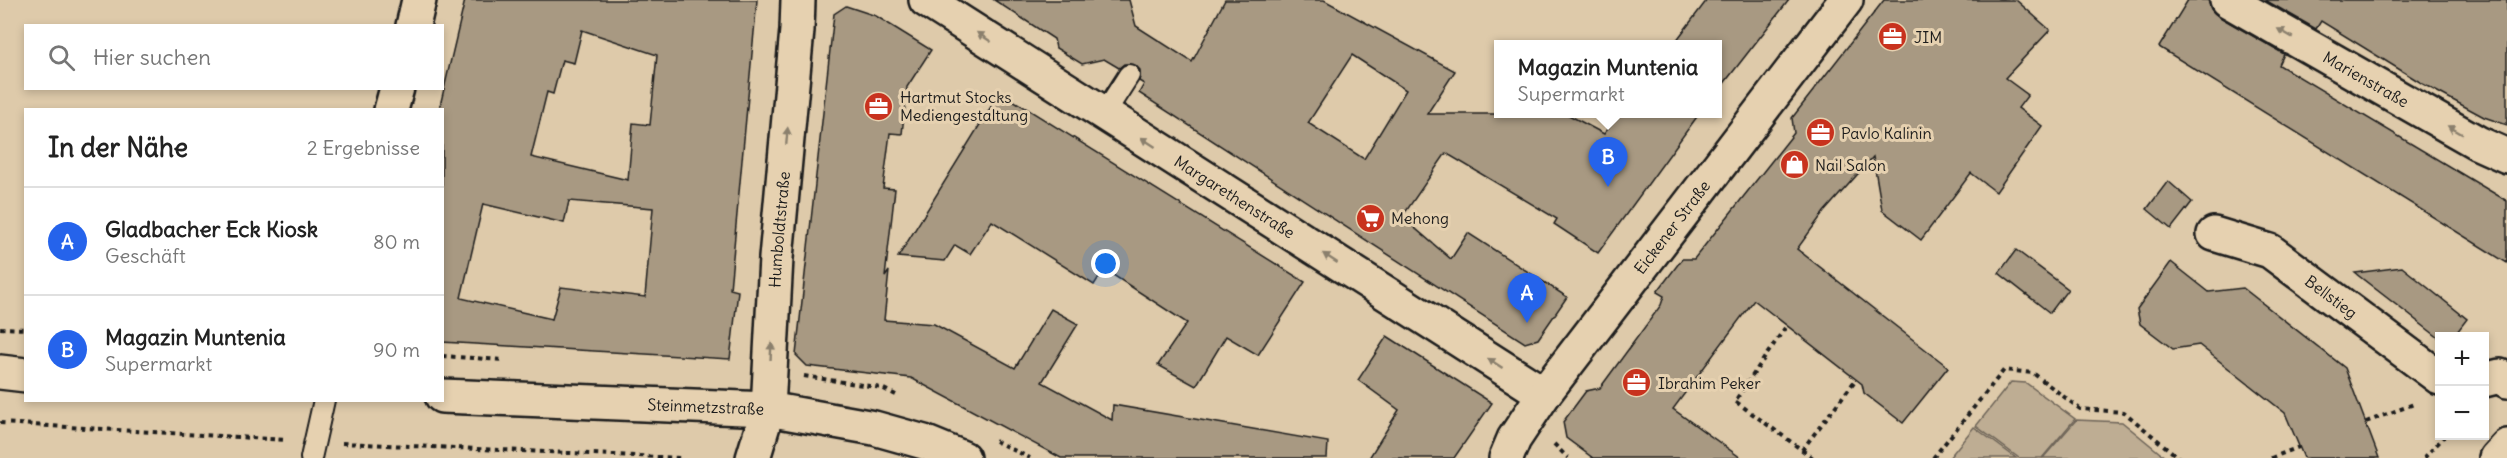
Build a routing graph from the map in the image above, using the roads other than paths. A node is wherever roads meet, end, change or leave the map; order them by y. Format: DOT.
graph roads {
  1 [pos="419,0"];
  2 [pos="798,0"];
  3 [pos="926,0"];
  4 [pos="1846,0"];
  5 [pos="2227,0"];
  6 [pos="413,24"];
  7 [pos="1129,75"];
  8 [pos="396,90"];
  9 [pos="392,108"];
  10 [pos="1104,114"];
  11 [pos="2507,156"];
  12 [pos="2214,234"];
  13 [pos="0,372"];
  14 [pos="24,375"];
  15 [pos="2489,379"];
  16 [pos="2507,381"];
  17 [pos="2429,390"];
  18 [pos="1544,394"];
  19 [pos="444,396"];
  20 [pos="324,402"];
  21 [pos="768,409"];
  22 [pos="2507,446"];
  23 [pos="311,458"];
  24 [pos="753,458"];
  25 [pos="963,458"];
  26 [pos="1506,458"];
  27 [pos="2496,458"];
  1 -- 6 [label="street"];
  21 -- 2 [label="street, Humboldtstraße, one-way"];
  10 -- 3 [label="street, Margarethenstraße, one-way"];
  4 -- 18 [label="street, Eickener Straße"];
  11 -- 5 [label="street, Marienstraße, one-way"];
  7 -- 10 [label="lane"];
  8 -- 9 [label="street"];
  18 -- 10 [label="street, Margarethenstraße, one-way"];
  12 -- 17 [label="street, Bellstieg"];
  13 -- 14 [label="street"];
  15 -- 16 [label="street"];
  18 -- 26 [label="street, Eickener Straße"];
  19 -- 21 [label="street, Steinmetzstraße"];
  20 -- 23 [label="lane"];
  21 -- 24 [label="street, Humboldtstraße"];
  21 -- 25 [label="street, Steinmetzstraße"];
  22 -- 27 [label="street"];
}
